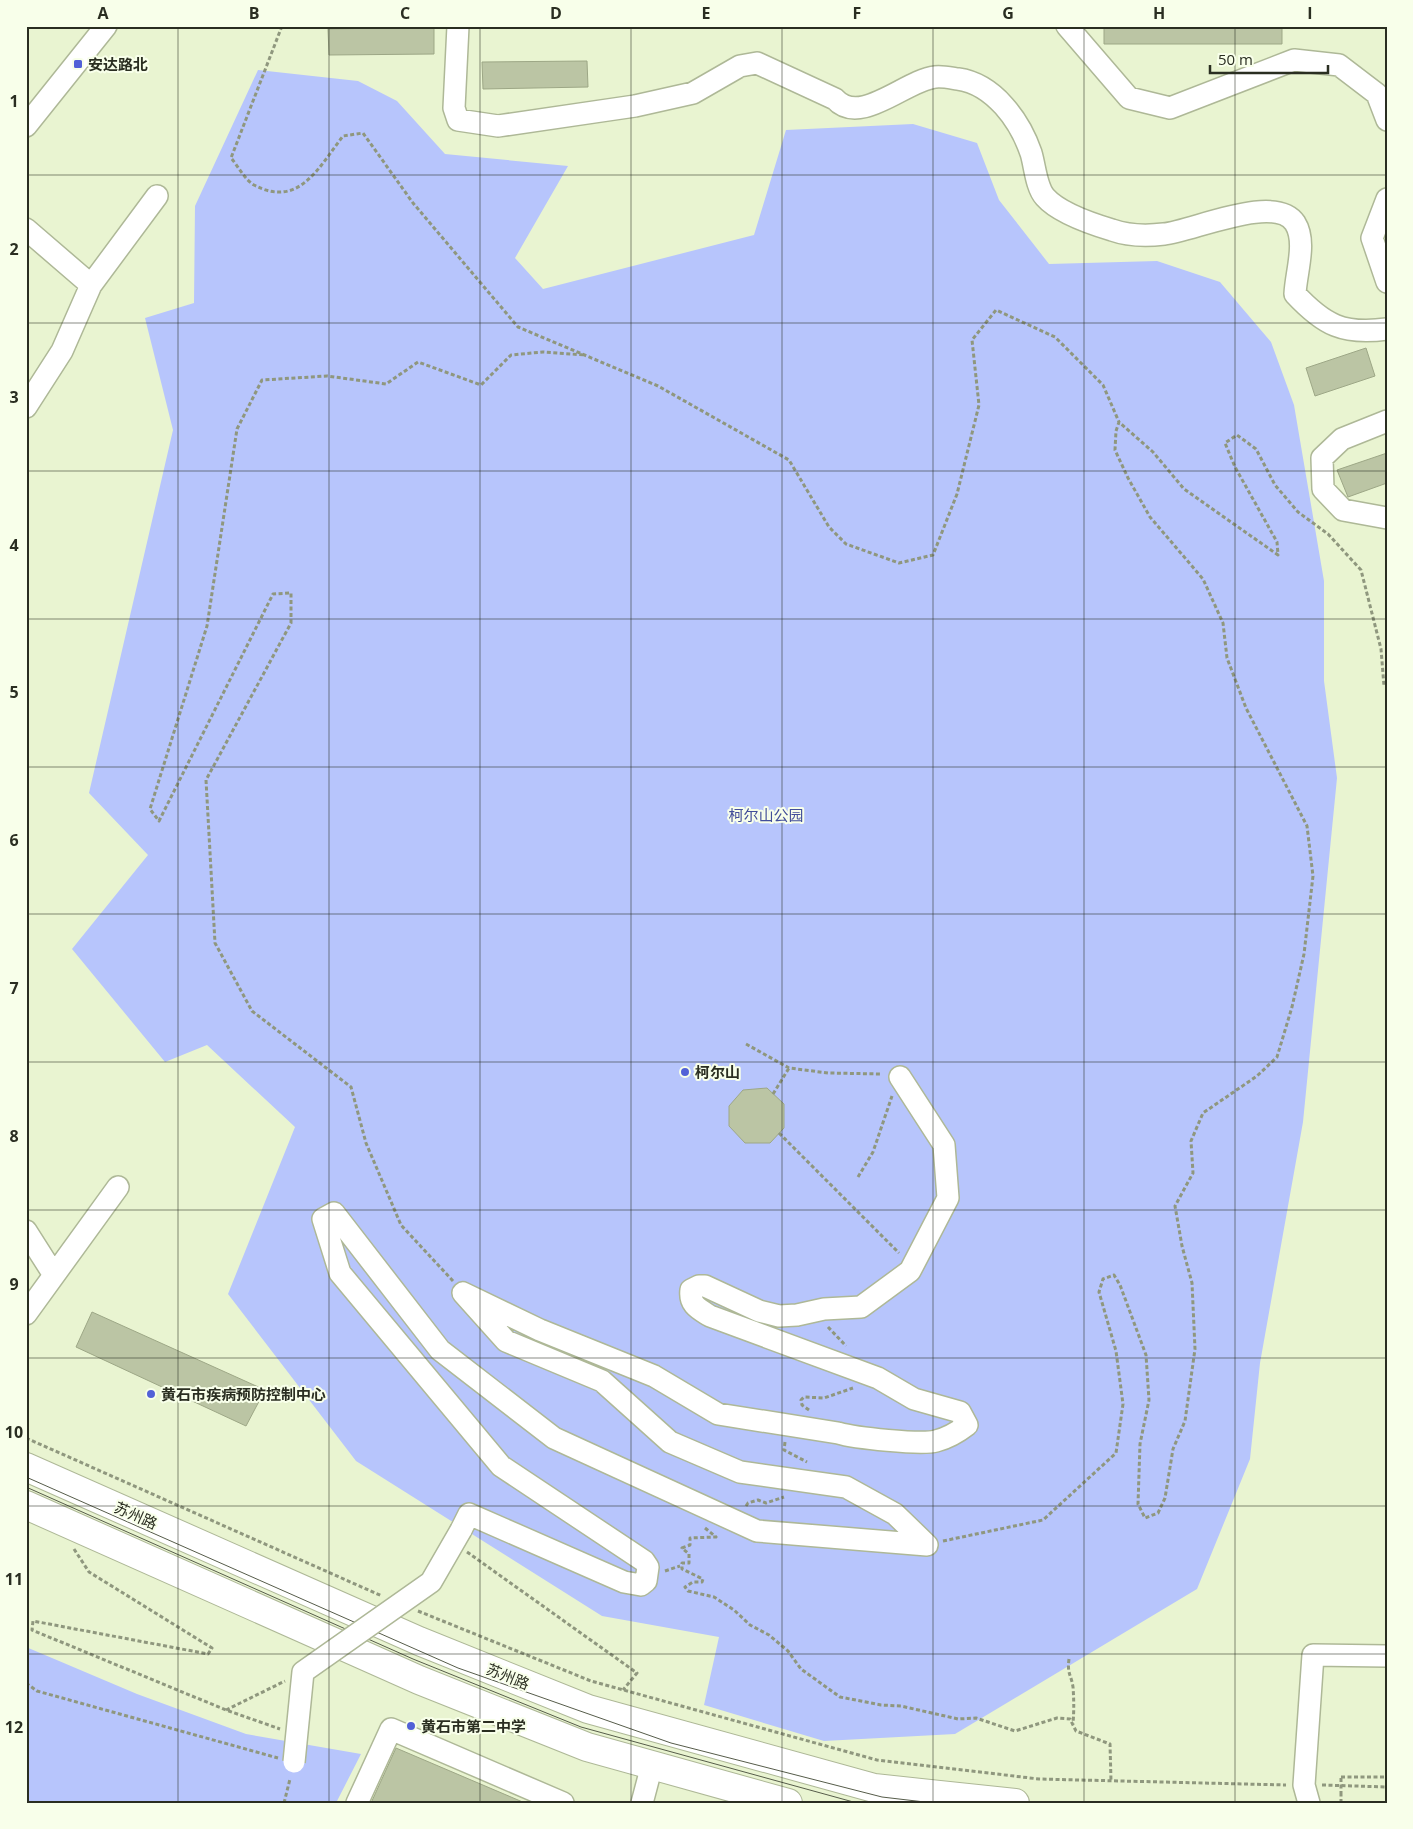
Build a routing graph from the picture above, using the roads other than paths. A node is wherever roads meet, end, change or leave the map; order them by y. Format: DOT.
graph roads {
  1 [pos="106,26"];
  2 [pos="458,26"];
  3 [pos="1067,26"];
  4 [pos="1387,120"];
  5 [pos="26,126"];
  6 [pos="157,196"];
  7 [pos="1387,199"];
  8 [pos="26,229"];
  9 [pos="1387,282"];
  10 [pos="91,285"];
  11 [pos="1387,329"];
  12 [pos="26,407"];
  13 [pos="1387,422"];
  14 [pos="1387,518"];
  15 [pos="900,1077"];
  16 [pos="118,1187"];
  17 [pos="26,1231"];
  18 [pos="54,1275"];
  19 [pos="26,1314"];
  20 [pos="26,1467"];
  21 [pos="26,1505"];
  22 [pos="1387,1656"];
  23 [pos="294,1762"];
  24 [pos="652,1765"];
  25 [pos="1307,1794"];
  26 [pos="357,1803"];
  27 [pos="563,1803"];
  28 [pos="642,1803"];
  29 [pos="788,1803"];
  30 [pos="1015,1803"];
  1 -- 5 [label="street"];
  2 -- 11 [label="street"];
  3 -- 4 [label="street"];
  6 -- 10 [label="street"];
  7 -- 9 [label="street"];
  8 -- 10 [label="street"];
  10 -- 12 [label="street"];
  13 -- 14 [label="street"];
  15 -- 23 [label="street, bridge"];
  16 -- 18 [label="street"];
  17 -- 18 [label="street"];
  18 -- 19 [label="street"];
  20 -- 30 [label="main road, 苏州路"];
  21 -- 24 [label="main road"];
  22 -- 25 [label="street"];
  24 -- 28 [label="street"];
  24 -- 29 [label="main road"];
  26 -- 27 [label="street"];
}
